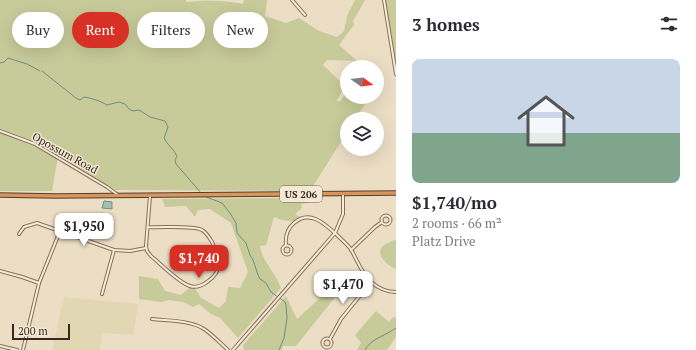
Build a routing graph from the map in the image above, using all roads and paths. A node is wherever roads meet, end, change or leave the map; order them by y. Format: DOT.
graph roads {
  1 [pos="292,0"];
  2 [pos="384,0"];
  3 [pos="305,15"];
  4 [pos="396,74"];
  5 [pos="0,131"];
  6 [pos="343,193"];
  7 [pos="396,193"];
  8 [pos="150,194"];
  9 [pos="0,195"];
  10 [pos="118,195"];
  11 [pos="382,222"];
  12 [pos="148,228"];
  13 [pos="60,231"];
  14 [pos="335,233"];
  15 [pos="19,234"];
  16 [pos="286,245"];
  17 [pos="146,248"];
  18 [pos="114,250"];
  19 [pos="351,250"];
  20 [pos="0,270"];
  21 [pos="371,282"];
  22 [pos="39,283"];
  23 [pos="396,292"];
  24 [pos="102,294"];
  25 [pos="152,319"];
  26 [pos="330,339"];
  27 [pos="0,346"];
  28 [pos="17,350"];
  29 [pos="23,350"];
  30 [pos="228,350"];
  31 [pos="233,350"];
  1 -- 3 [label="street"];
  2 -- 4 [label="street"];
  5 -- 10 [label="street, Opossum Road"];
  6 -- 7 [label="highway, US 206"];
  6 -- 8 [label="highway, US 206"];
  6 -- 14 [label="street"];
  8 -- 10 [label="highway, US 206"];
  8 -- 12 [label="street"];
  9 -- 10 [label="highway, US 206"];
  11 -- 11 [label="street"];
  11 -- 19 [label="street"];
  12 -- 17 [label="street"];
  12 -- 17 [label="street"];
  13 -- 15 [label="street"];
  13 -- 18 [label="street"];
  13 -- 22 [label="street"];
  14 -- 16 [label="street"];
  14 -- 19 [label="street"];
  14 -- 31 [label="street"];
  16 -- 16 [label="street"];
  17 -- 18 [label="street"];
  18 -- 24 [label="street"];
  19 -- 21 [label="street"];
  20 -- 22 [label="street"];
  21 -- 23 [label="street"];
  21 -- 26 [label="street"];
  22 -- 29 [label="street"];
  25 -- 30 [label="street"];
  26 -- 26 [label="street"];
  27 -- 28 [label="street"];
}
